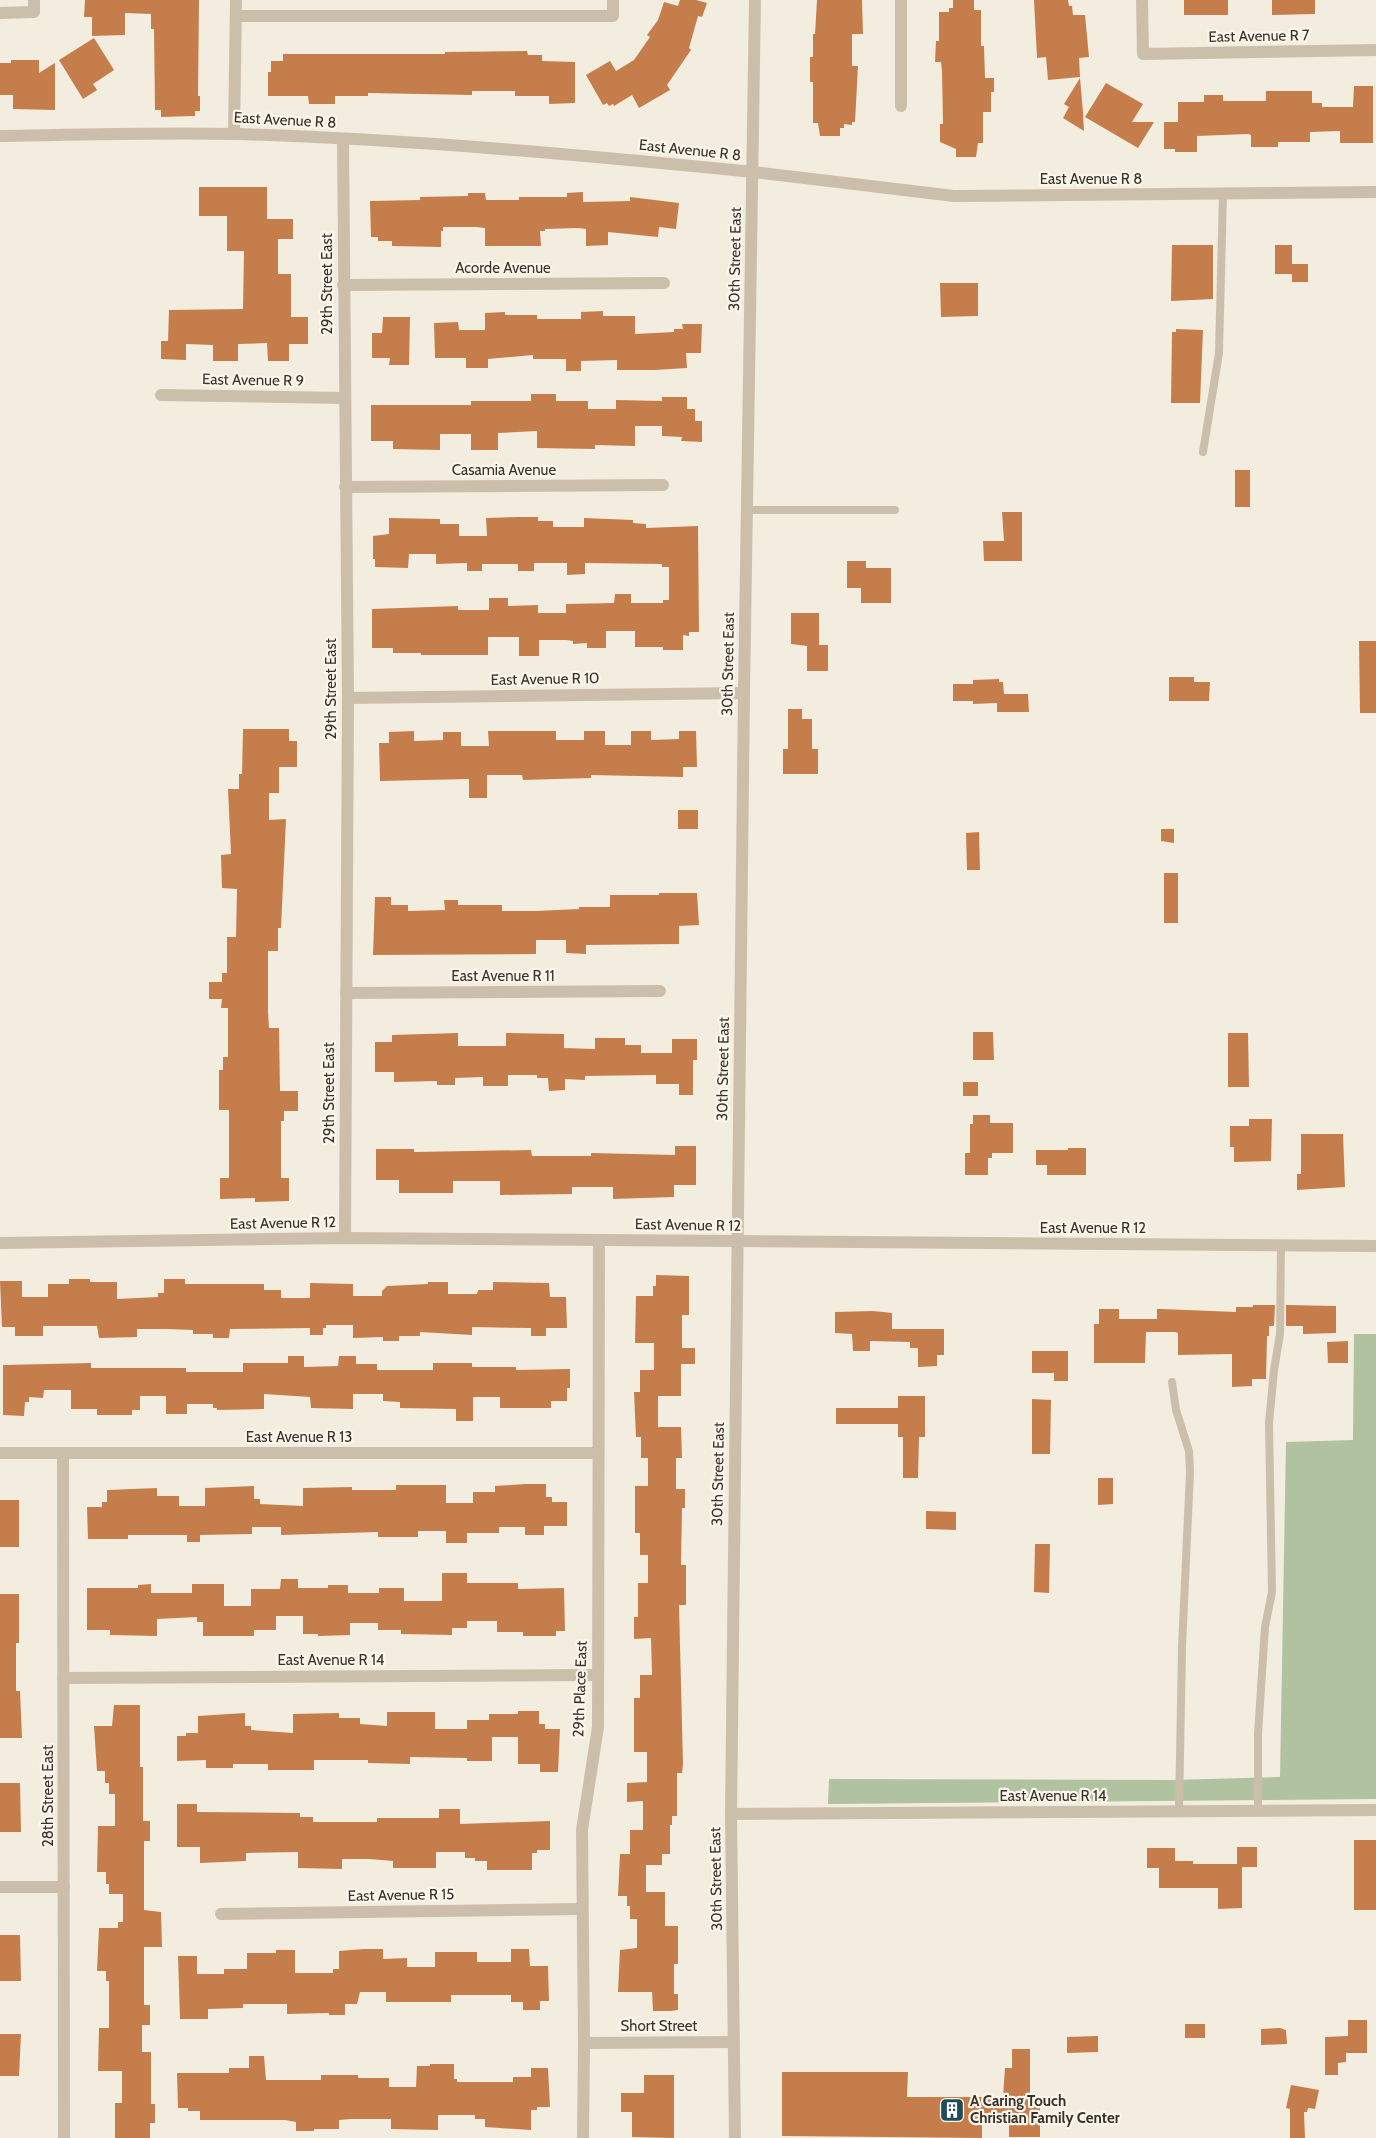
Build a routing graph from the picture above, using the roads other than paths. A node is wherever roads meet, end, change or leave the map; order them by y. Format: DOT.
graph roads {
  1 [pos="236,0"];
  2 [pos="613,0"];
  3 [pos="755,0"];
  4 [pos="901,0"];
  5 [pos="1142,0"];
  6 [pos="34,6"];
  7 [pos="0,13"];
  8 [pos="236,16"];
  9 [pos="1376,50"];
  10 [pos="901,106"];
  11 [pos="234,134"];
  12 [pos="0,136"];
  13 [pos="343,139"];
  14 [pos="753,172"];
  15 [pos="1376,192"];
  16 [pos="1223,194"];
  17 [pos="664,283"];
  18 [pos="342,285"];
  19 [pos="161,395"];
  20 [pos="344,398"];
  21 [pos="1203,452"];
  22 [pos="663,485"];
  23 [pos="345,487"];
  24 [pos="747,510"];
  25 [pos="895,510"];
  26 [pos="744,693"];
  27 [pos="348,698"];
  28 [pos="660,991"];
  29 [pos="346,994"];
  30 [pos="345,1238"];
  31 [pos="599,1240"];
  32 [pos="737,1242"];
  33 [pos="0,1243"];
  34 [pos="1281,1245"];
  35 [pos="1376,1246"];
  36 [pos="1172,1382"];
  37 [pos="0,1453"];
  38 [pos="598,1453"];
  39 [pos="63,1454"];
  40 [pos="598,1675"];
  41 [pos="64,1678"];
  42 [pos="1258,1810"];
  43 [pos="1376,1810"];
  44 [pos="1179,1811"];
  45 [pos="731,1814"];
  46 [pos="0,1887"];
  47 [pos="64,1887"];
  48 [pos="581,1909"];
  49 [pos="221,1914"];
  50 [pos="734,2042"];
  51 [pos="584,2043"];
  52 [pos="64,2138"];
  53 [pos="583,2138"];
  54 [pos="735,2138"];
  1 -- 8 [label="street"];
  2 -- 8 [label="street"];
  3 -- 14 [label="street, 30th Street East"];
  4 -- 10 [label="street"];
  5 -- 9 [label="street, East Avenue R 7"];
  6 -- 7 [label="street"];
  8 -- 11 [label="street"];
  11 -- 12 [label="street, East Avenue R 8"];
  11 -- 13 [label="street, East Avenue R 8"];
  13 -- 14 [label="street, East Avenue R 8"];
  13 -- 18 [label="street, 29th Street East"];
  14 -- 16 [label="street, East Avenue R 8"];
  14 -- 24 [label="street, 30th Street East"];
  15 -- 16 [label="street, East Avenue R 8"];
  16 -- 21 [label="lane"];
  17 -- 18 [label="street, Acorde Avenue"];
  18 -- 20 [label="street, 29th Street East"];
  19 -- 20 [label="street, East Avenue R 9"];
  20 -- 23 [label="street, 29th Street East"];
  22 -- 23 [label="street, Casamia Avenue"];
  23 -- 27 [label="street, 29th Street East"];
  24 -- 25 [label="lane"];
  24 -- 26 [label="street, 30th Street East"];
  26 -- 27 [label="street, East Avenue R 10"];
  26 -- 32 [label="street, 30th Street East"];
  27 -- 29 [label="street, 29th Street East"];
  28 -- 29 [label="street, East Avenue R 11"];
  29 -- 30 [label="street, 29th Street East"];
  30 -- 31 [label="street, East Avenue R 12"];
  30 -- 33 [label="street, East Avenue R 12"];
  31 -- 32 [label="street, East Avenue R 12"];
  31 -- 38 [label="street, 29th Place East"];
  32 -- 34 [label="street, East Avenue R 12"];
  32 -- 45 [label="street, 30th Street East"];
  34 -- 35 [label="street, East Avenue R 12"];
  34 -- 42 [label="lane"];
  36 -- 44 [label="lane"];
  37 -- 39 [label="street, East Avenue R 13"];
  38 -- 39 [label="street, East Avenue R 13"];
  38 -- 40 [label="street, 29th Place East"];
  39 -- 41 [label="street, 28th Street East"];
  40 -- 41 [label="street, East Avenue R 14"];
  40 -- 48 [label="street, 29th Place East"];
  41 -- 47 [label="street, 28th Street East"];
  42 -- 43 [label="street, East Avenue R 14"];
  42 -- 44 [label="street, East Avenue R 14"];
  44 -- 45 [label="street, East Avenue R 14"];
  45 -- 50 [label="street, 30th Street East"];
  46 -- 47 [label="street"];
  47 -- 52 [label="street, 28th Street East"];
  48 -- 49 [label="street, East Avenue R 15"];
  48 -- 51 [label="street, 29th Place East"];
  50 -- 51 [label="street, Short Street"];
  50 -- 54 [label="street, 30th Street East"];
  51 -- 53 [label="street, 29th Place East"];
}
